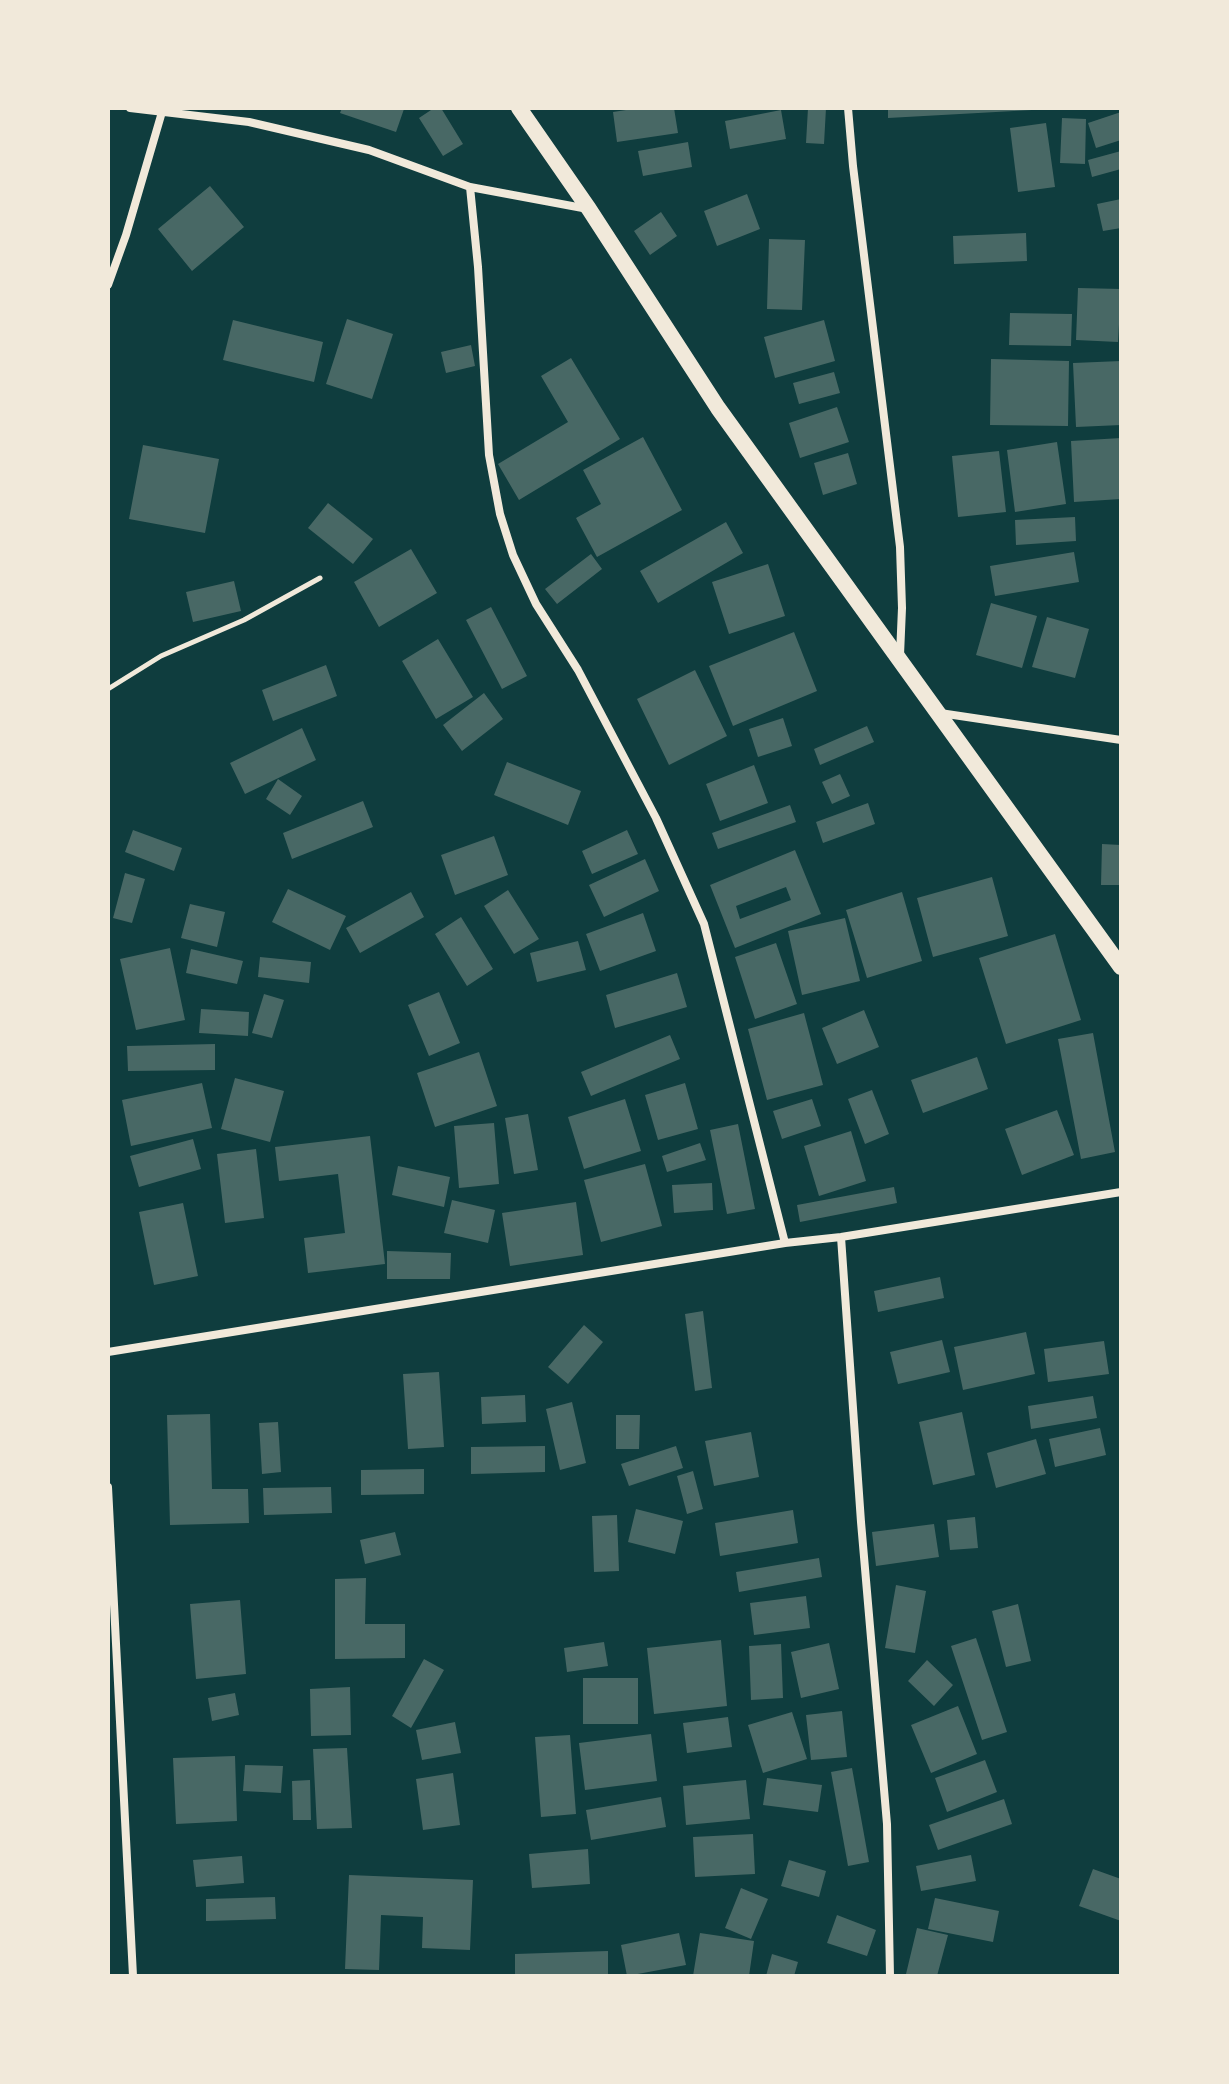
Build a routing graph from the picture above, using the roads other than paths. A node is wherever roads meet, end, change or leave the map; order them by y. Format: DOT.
graph roads {
  1 [pos="130,108"];
  2 [pos="519,108"];
  3 [pos="848,108"];
  4 [pos="162,112"];
  5 [pos="470,187"];
  6 [pos="589,209"];
  7 [pos="108,285"];
  8 [pos="900,660"];
  9 [pos="938,712"];
  10 [pos="1121,740"];
  11 [pos="1121,967"];
  12 [pos="1121,1192"];
  13 [pos="841,1237"];
  14 [pos="785,1243"];
  15 [pos="108,1352"];
  16 [pos="108,1487"];
  17 [pos="133,1976"];
  18 [pos="890,1976"];
  1 -- 4 [label="street"];
  2 -- 6 [label="main road"];
  3 -- 8 [label="street"];
  4 -- 5 [label="street"];
  4 -- 7 [label="street"];
  5 -- 6 [label="street"];
  5 -- 14 [label="street"];
  6 -- 8 [label="main road"];
  8 -- 9 [label="main road"];
  9 -- 10 [label="street"];
  9 -- 11 [label="main road"];
  12 -- 13 [label="street"];
  13 -- 14 [label="street"];
  13 -- 18 [label="street"];
  14 -- 15 [label="street"];
  16 -- 17 [label="street"];
}
